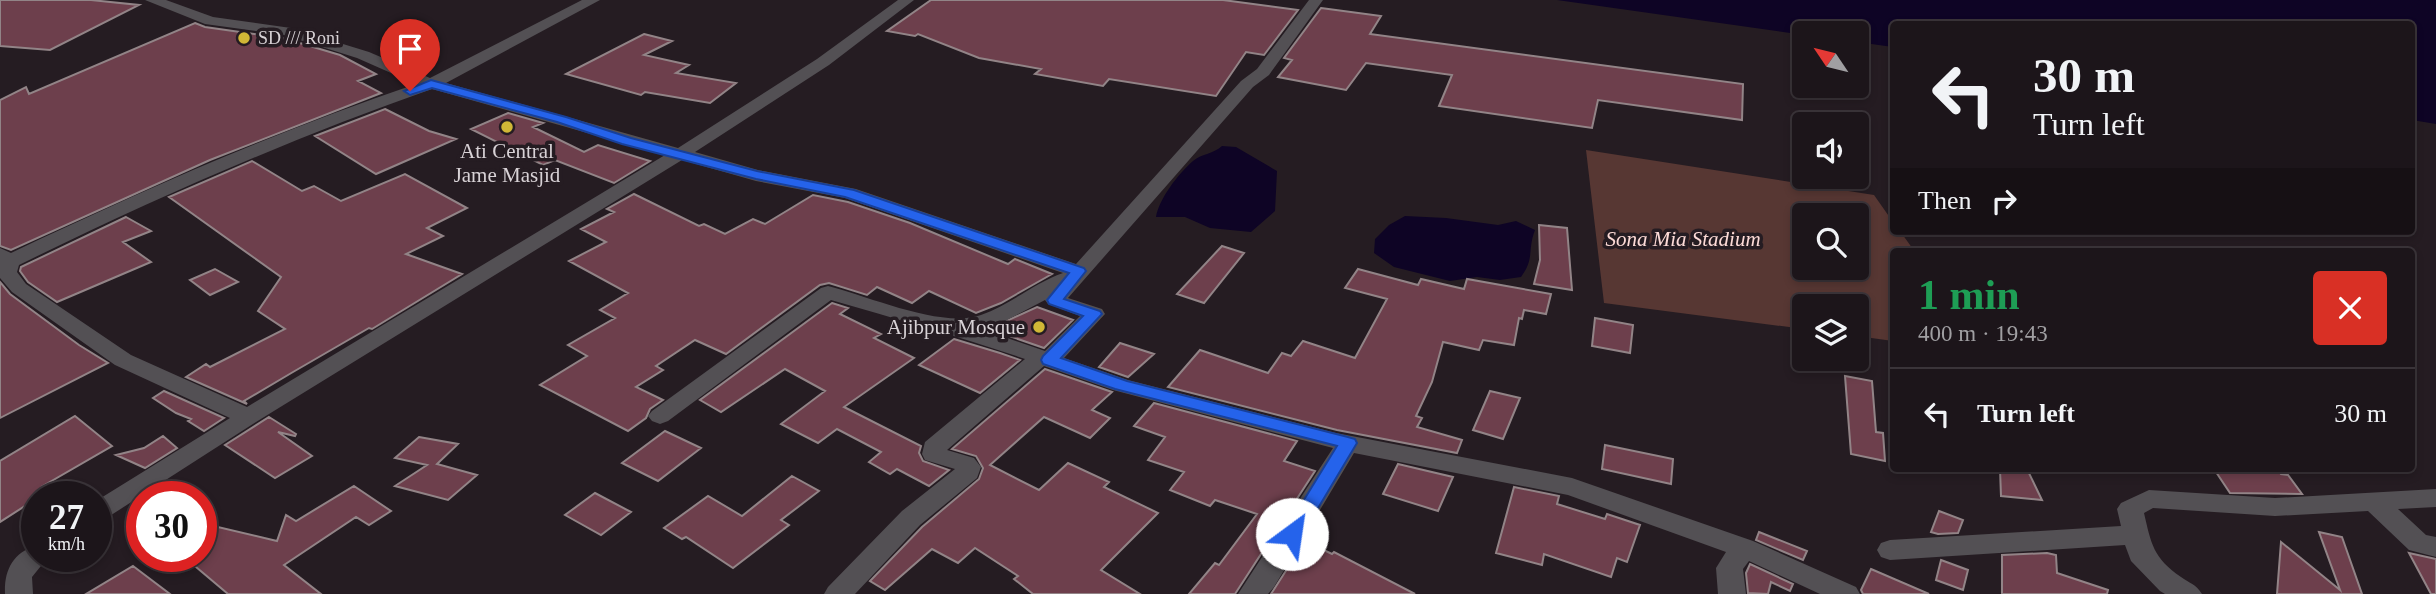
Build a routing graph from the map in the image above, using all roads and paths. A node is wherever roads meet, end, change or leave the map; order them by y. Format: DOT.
graph roads {
  1 [pos="152,0"];
  2 [pos="593,0"];
  3 [pos="907,0"];
  4 [pos="1316,1"];
  5 [pos="431,84"];
  6 [pos="680,154"];
  7 [pos="4,258"];
  8 [pos="1078,271"];
  9 [pos="951,326"];
  10 [pos="1045,358"];
  11 [pos="660,415"];
  12 [pos="248,416"];
  13 [pos="1348,443"];
  14 [pos="2436,498"];
  15 [pos="2374,502"];
  16 [pos="112,503"];
  17 [pos="2136,535"];
  18 [pos="2436,547"];
  19 [pos="1744,548"];
  20 [pos="1890,550"];
  21 [pos="21,571"];
  22 [pos="19,594"];
  23 [pos="838,594"];
  24 [pos="1252,594"];
  25 [pos="1732,594"];
  26 [pos="1846,594"];
  27 [pos="2188,594"];
  1 -- 5 [label="street"];
  2 -- 5 [label="street"];
  3 -- 6 [label="street"];
  4 -- 8 [label="street"];
  5 -- 6 [label="street"];
  5 -- 7 [label="street"];
  6 -- 8 [label="street"];
  6 -- 12 [label="street"];
  7 -- 12 [label="street"];
  8 -- 9 [label="street"];
  8 -- 10 [label="street"];
  9 -- 10 [label="street"];
  9 -- 11 [label="street"];
  10 -- 13 [label="street"];
  10 -- 23 [label="street"];
  12 -- 16 [label="street"];
  13 -- 19 [label="street"];
  13 -- 24 [label="street"];
  14 -- 15 [label="street"];
  15 -- 17 [label="street"];
  15 -- 18 [label="street"];
  17 -- 20 [label="street"];
  17 -- 27 [label="street"];
  19 -- 25 [label="street"];
  19 -- 26 [label="street"];
  21 -- 22 [label="street"];
}
